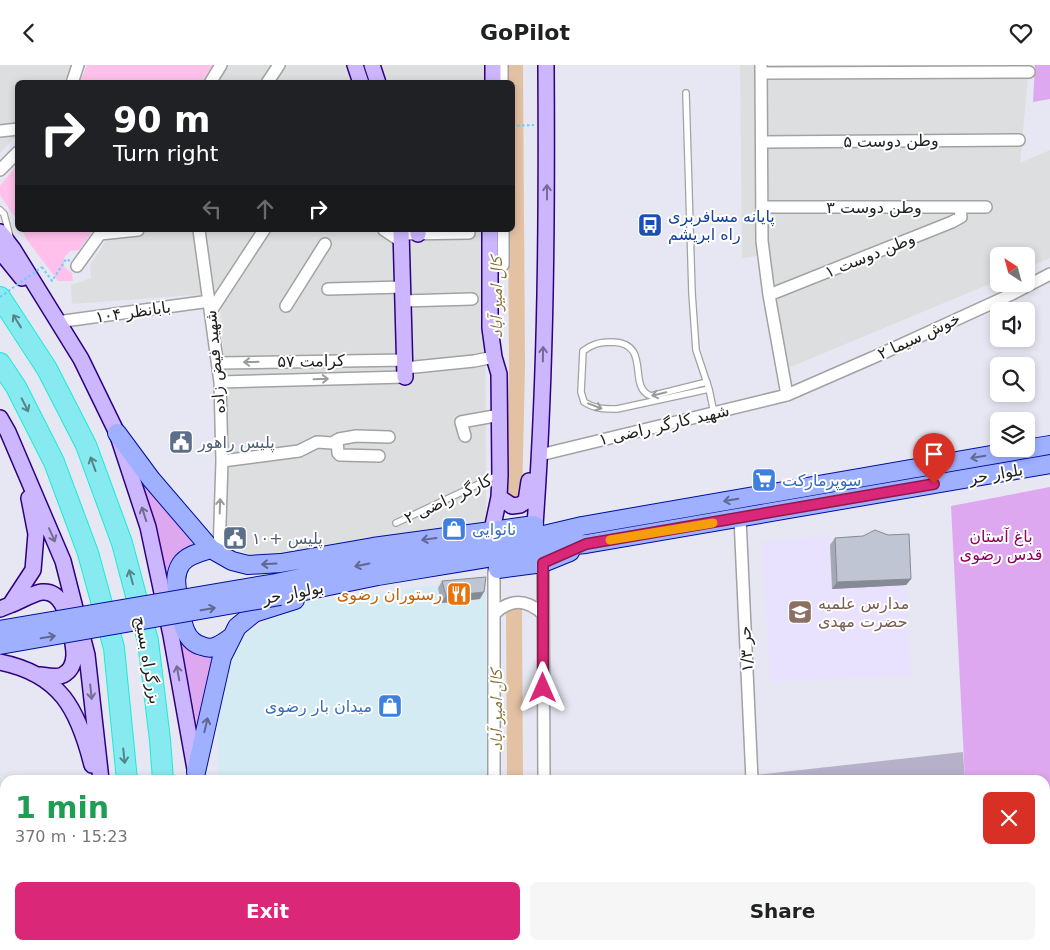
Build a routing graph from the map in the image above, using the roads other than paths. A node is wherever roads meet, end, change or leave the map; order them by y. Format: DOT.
graph roads {
  1 [pos="78,65"];
  2 [pos="221,65"];
  3 [pos="279,65"];
  4 [pos="355,65"];
  5 [pos="372,65"];
  6 [pos="493,65"];
  7 [pos="502,65"];
  8 [pos="546,65"];
  9 [pos="761,69"];
  10 [pos="913,69"];
  11 [pos="1029,72"];
  12 [pos="73,80"];
  13 [pos="212,80"];
  14 [pos="269,80"];
  15 [pos="360,80"];
  16 [pos="377,80"];
  17 [pos="493,80"];
  18 [pos="502,80"];
  19 [pos="686,93"];
  20 [pos="15,129"];
  21 [pos="0,131"];
  22 [pos="1019,140"];
  23 [pos="763,142"];
  24 [pos="15,155"];
  25 [pos="0,171"];
  26 [pos="762,207"];
  27 [pos="986,207"];
  28 [pos="960,208"];
  29 [pos="0,210"];
  30 [pos="0,232"];
  31 [pos="103,232"];
  32 [pos="199,232"];
  33 [pos="263,232"];
  34 [pos="418,232"];
  35 [pos="490,232"];
  36 [pos="503,232"];
  37 [pos="469,233"];
  38 [pos="402,235"];
  39 [pos="325,244"];
  40 [pos="7,250"];
  41 [pos="503,265"];
  42 [pos="77,266"];
  43 [pos="1050,274"];
  44 [pos="328,289"];
  45 [pos="403,294"];
  46 [pos="769,295"];
  47 [pos="0,297"];
  48 [pos="472,299"];
  49 [pos="210,306"];
  50 [pos="286,306"];
  51 [pos="57,322"];
  52 [pos="494,357"];
  53 [pos="0,363"];
  54 [pos="218,363"];
  55 [pos="405,368"];
  56 [pos="220,382"];
  57 [pos="708,385"];
  58 [pos="542,388"];
  59 [pos="787,395"];
  60 [pos="714,413"];
  61 [pos="500,415"];
  62 [pos="3,424"];
  63 [pos="117,433"];
  64 [pos="465,436"];
  65 [pos="390,437"];
  66 [pos="337,440"];
  67 [pos="1050,445"];
  68 [pos="1035,448"];
  69 [pos="540,455"];
  70 [pos="990,455"];
  71 [pos="379,457"];
  72 [pos="222,461"];
  73 [pos="1050,464"];
  74 [pos="25,474"];
  75 [pos="500,475"];
  76 [pos="499,497"];
  77 [pos="740,518"];
  78 [pos="396,523"];
  79 [pos="535,525"];
  80 [pos="582,526"];
  81 [pos="492,530"];
  82 [pos="586,544"];
  83 [pos="215,551"];
  84 [pos="543,563"];
  85 [pos="494,569"];
  86 [pos="278,590"];
  87 [pos="5,607"];
  88 [pos="494,614"];
  89 [pos="543,614"];
  90 [pos="0,630"];
  91 [pos="230,638"];
  92 [pos="0,645"];
  93 [pos="0,662"];
  94 [pos="40,675"];
  95 [pos="95,775"];
  96 [pos="100,775"];
  97 [pos="127,775"];
  98 [pos="163,775"];
  99 [pos="196,775"];
  100 [pos="196,775"];
  101 [pos="494,775"];
  102 [pos="544,775"];
  103 [pos="752,775"];
  1 -- 12 [label="street"];
  2 -- 13 [label="street"];
  3 -- 14 [label="street"];
  4 -- 15 [label="main road"];
  5 -- 16 [label="main road"];
  6 -- 17 [label="main road"];
  7 -- 18 [label="street"];
  58 -- 8 [label="main road, one-way"];
  9 -- 10 [label="street"];
  9 -- 23 [label="street"];
  10 -- 11 [label="street"];
  19 -- 57 [label="lane"];
  20 -- 21 [label="street"];
  22 -- 23 [label="street, وطن دوست ۵"];
  23 -- 26 [label="street"];
  24 -- 25 [label="street"];
  26 -- 28 [label="street, وطن دوست ۳"];
  26 -- 46 [label="street"];
  27 -- 28 [label="street, وطن دوست ۳"];
  28 -- 46 [label="street, وطن دوست ۱"];
  29 -- 40 [label="lane"];
  30 -- 40 [label="main road"];
  31 -- 42 [label="street"];
  32 -- 49 [label="street, شهید فیض زاده"];
  33 -- 49 [label="street"];
  34 -- 37 [label="street"];
  34 -- 38 [label="street"];
  35 -- 52 [label="main road"];
  36 -- 41 [label="street"];
  38 -- 45 [label="main road"];
  39 -- 50 [label="street"];
  40 -- 51 [label="main road"];
  43 -- 59 [label="street, خوش سیما ۲"];
  44 -- 45 [label="street"];
  45 -- 48 [label="street"];
  45 -- 55 [label="main road"];
  46 -- 59 [label="street"];
  98 -- 47 [label="highway, بزرگراه بسیج, one-way"];
  49 -- 51 [label="street, بابانظر ۱۰۴"];
  49 -- 54 [label="street, شهید فیض زاده"];
  51 -- 63 [label="main road"];
  52 -- 55 [label="street"];
  52 -- 61 [label="main road"];
  53 -- 97 [label="highway, بزرگراه بسیج, one-way"];
  55 -- 54 [label="street, کرامت ۵۷, one-way"];
  54 -- 56 [label="street, شهید فیض زاده"];
  56 -- 55 [label="street, one-way"];
  56 -- 72 [label="street, شهید فیض زاده"];
  57 -- 57 [label="lane, one-way"];
  57 -- 60 [label="lane"];
  58 -- 69 [label="main road"];
  58 -- 76 [label="main road"];
  59 -- 60 [label="street, شهید کارگر راضی ۱"];
  60 -- 69 [label="street, شهید کارگر راضی ۱"];
  61 -- 64 [label="street"];
  61 -- 75 [label="main road"];
  62 -- 74 [label="main road"];
  63 -- 83 [label="main road"];
  99 -- 63 [label="main road, one-way"];
  65 -- 66 [label="street"];
  66 -- 71 [label="street"];
  66 -- 72 [label="street"];
  67 -- 68 [label="main road, بلوار حر"];
  69 -- 79 [label="main road"];
  70 -- 80 [label="main road, بلوار حر, one-way"];
  83 -- 72 [label="street, شهید فیض زاده, one-way"];
  73 -- 77 [label="main road, بلوار حر"];
  74 -- 87 [label="main road"];
  74 -- 96 [label="main road, one-way"];
  75 -- 76 [label="main road"];
  75 -- 78 [label="lane, کارگر راضی ۲"];
  76 -- 81 [label="main road"];
  77 -- 82 [label="main road, بلوار حر"];
  77 -- 103 [label="street, حر ۱/۳"];
  79 -- 80 [label="main road"];
  79 -- 81 [label="main road"];
  80 -- 86 [label="main road, بولوار حر, one-way"];
  81 -- 83 [label="main road, one-way"];
  82 -- 84 [label="main road"];
  82 -- 86 [label="main road, بولوار حر"];
  83 -- 91 [label="main road"];
  84 -- 85 [label="main road"];
  84 -- 89 [label="street"];
  85 -- 88 [label="street"];
  85 -- 91 [label="main road"];
  86 -- 90 [label="main road, بولوار حر, bridge"];
  92 -- 86 [label="main road, بولوار حر, one-way, bridge"];
  87 -- 94 [label="main road"];
  88 -- 89 [label="street"];
  88 -- 101 [label="street"];
  89 -- 102 [label="street"];
  100 -- 91 [label="main road, one-way"];
  93 -- 94 [label="main road"];
  94 -- 95 [label="main road"];
}
